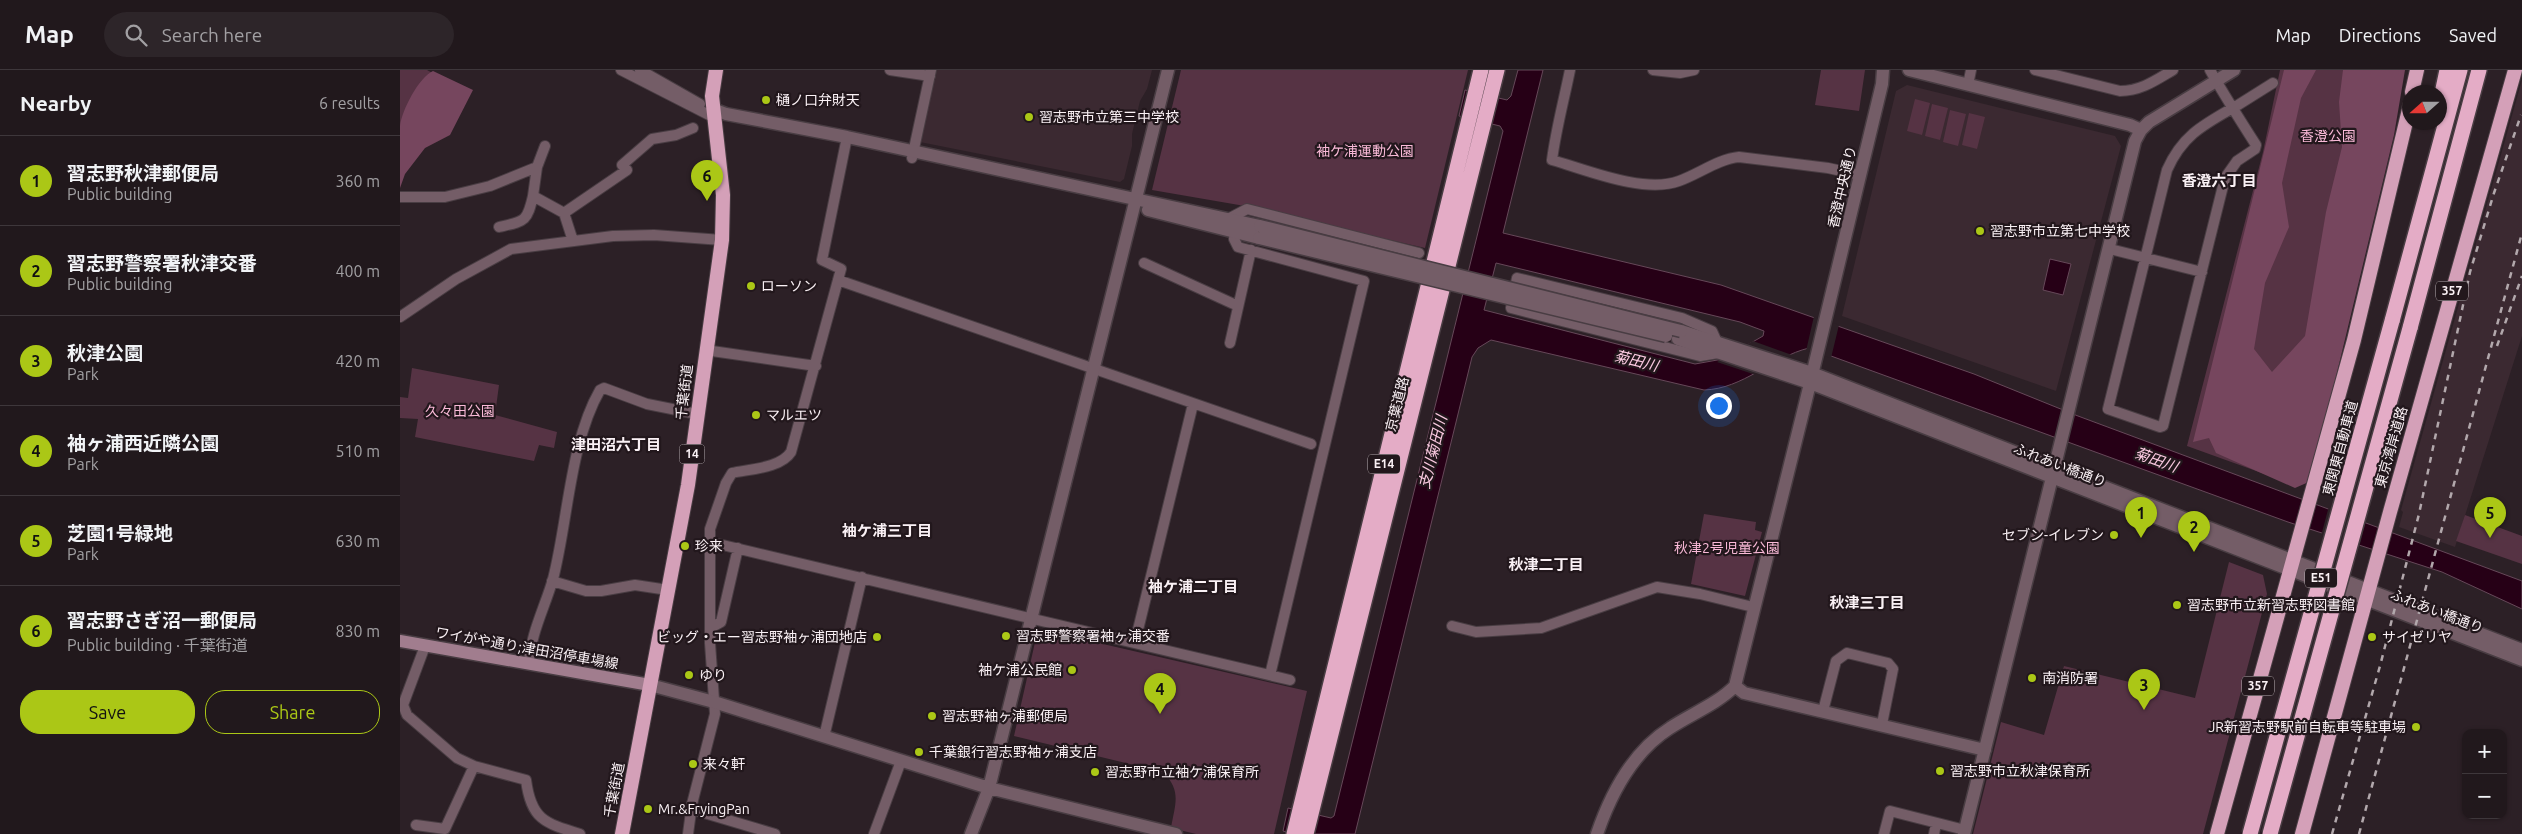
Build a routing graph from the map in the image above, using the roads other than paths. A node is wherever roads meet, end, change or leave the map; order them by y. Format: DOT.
graph roads {
  1 [pos="621,70"];
  2 [pos="640,70"];
  3 [pos="716,70"];
  4 [pos="890,70"];
  5 [pos="1168,70"];
  6 [pos="1481,70"];
  7 [pos="1498,70"];
  8 [pos="1570,70"];
  9 [pos="1653,70"];
  10 [pos="1694,70"];
  11 [pos="1883,70"];
  12 [pos="1908,70"];
  13 [pos="1971,70"];
  14 [pos="2035,70"];
  15 [pos="2174,70"];
  16 [pos="2234,70"];
  17 [pos="2417,70"];
  18 [pos="2447,70"];
  19 [pos="2460,70"];
  20 [pos="2479,70"];
  21 [pos="2515,70"];
  22 [pos="930,73"];
  23 [pos="2213,76"];
  24 [pos="2273,83"];
  25 [pos="1968,85"];
  26 [pos="2414,85"];
  27 [pos="2444,85"];
  28 [pos="2233,108"];
  29 [pos="713,113"];
  30 [pos="693,128"];
  31 [pos="2141,130"];
  32 [pos="2404,130"];
  33 [pos="2433,130"];
  34 [pos="846,140"];
  35 [pos="545,146"];
  36 [pos="912,155"];
  37 [pos="537,167"];
  38 [pos="1860,175"];
  39 [pos="533,196"];
  40 [pos="400,197"];
  41 [pos="1136,203"];
  42 [pos="564,213"];
  43 [pos="1228,219"];
  44 [pos="499,227"];
  45 [pos="1235,232"];
  46 [pos="1260,232"];
  47 [pos="722,240"];
  48 [pos="574,241"];
  49 [pos="2110,249"];
  50 [pos="1251,250"];
  51 [pos="1419,253"];
  52 [pos="2410,253"];
  53 [pos="2145,258"];
  54 [pos="1144,262"];
  55 [pos="2202,272"];
  56 [pos="838,280"];
  57 [pos="1238,306"];
  58 [pos="400,318"];
  59 [pos="1230,343"];
  60 [pos="1717,347"];
  61 [pos="705,350"];
  62 [pos="816,366"];
  63 [pos="1094,370"];
  64 [pos="1811,378"];
  65 [pos="1193,404"];
  66 [pos="697,414"];
  67 [pos="1311,444"];
  68 [pos="2052,471"];
  69 [pos="710,542"];
  70 [pos="738,548"];
  71 [pos="2292,566"];
  72 [pos="862,577"];
  73 [pos="552,581"];
  74 [pos="668,590"];
  75 [pos="2370,590"];
  76 [pos="1753,607"];
  77 [pos="1032,618"];
  78 [pos="1452,626"];
  79 [pos="710,628"];
  80 [pos="400,641"];
  81 [pos="1135,642"];
  82 [pos="425,646"];
  83 [pos="2522,650"];
  84 [pos="2522,660"];
  85 [pos="529,664"];
  86 [pos="1270,675"];
  87 [pos="1290,680"];
  88 [pos="650,685"];
  89 [pos="1735,686"];
  90 [pos="714,702"];
  91 [pos="1823,711"];
  92 [pos="1882,724"];
  93 [pos="824,737"];
  94 [pos="1984,750"];
  95 [pos="901,761"];
  96 [pos="474,766"];
  97 [pos="989,788"];
  98 [pos="1307,808"];
  99 [pos="691,809"];
  100 [pos="416,825"];
  101 [pos="1935,829"];
  102 [pos="1965,832"];
  103 [pos="580,834"];
  104 [pos="622,834"];
  105 [pos="688,834"];
  106 [pos="775,834"];
  107 [pos="874,834"];
  108 [pos="971,834"];
  109 [pos="1176,834"];
  110 [pos="1294,834"];
  111 [pos="1306,834"];
  112 [pos="1596,834"];
  113 [pos="1884,834"];
  114 [pos="2217,834"];
  115 [pos="2250,834"];
  116 [pos="2270,834"];
  117 [pos="2302,834"];
  1 -- 29 [label="street"];
  2 -- 29 [label="street"];
  3 -- 29 [label="highway, 千葉街道 / 14"];
  4 -- 22 [label="street"];
  5 -- 41 [label="street"];
  6 -- 98 [label="highway, 京葉道路 / E14"];
  7 -- 98 [label="highway, 京葉道路 / E14"];
  8 -- 38 [label="street"];
  9 -- 10 [label="street"];
  11 -- 38 [label="street, 香澄中央通り"];
  12 -- 25 [label="street"];
  13 -- 25 [label="street"];
  14 -- 15 [label="street"];
  16 -- 23 [label="street"];
  17 -- 26 [label="highway"];
  18 -- 27 [label="highway"];
  19 -- 52 [label="highway, 東関東自動車道 / E51"];
  20 -- 116 [label="highway, E51, bridge"];
  21 -- 75 [label="highway, 東京湾岸道路 / 357"];
  22 -- 36 [label="street"];
  23 -- 28 [label="street"];
  23 -- 31 [label="street"];
  24 -- 28 [label="street"];
  25 -- 31 [label="street"];
  28 -- 53 [label="street"];
  28 -- 55 [label="street"];
  29 -- 34 [label="street"];
  29 -- 47 [label="highway, 千葉街道 / 14"];
  30 -- 42 [label="street"];
  31 -- 49 [label="street"];
  32 -- 71 [label="highway, 357"];
  33 -- 52 [label="highway"];
  34 -- 36 [label="street"];
  34 -- 56 [label="street"];
  35 -- 37 [label="street"];
  36 -- 41 [label="street"];
  37 -- 39 [label="street"];
  37 -- 40 [label="street"];
  38 -- 64 [label="street, 香澄中央通り"];
  39 -- 42 [label="street"];
  39 -- 44 [label="street"];
  41 -- 43 [label="street"];
  41 -- 45 [label="street"];
  41 -- 63 [label="street"];
  42 -- 48 [label="street"];
  43 -- 46 [label="street"];
  43 -- 51 [label="street"];
  45 -- 46 [label="street"];
  45 -- 50 [label="street"];
  46 -- 60 [label="street, ふれあい橋通り, bridge"];
  47 -- 48 [label="street"];
  47 -- 61 [label="highway, 千葉街道 / 14"];
  48 -- 58 [label="street"];
  49 -- 53 [label="street"];
  49 -- 68 [label="street"];
  50 -- 57 [label="street"];
  50 -- 86 [label="street"];
  52 -- 115 [label="highway, 東関東自動車道 / E51, bridge"];
  53 -- 55 [label="street"];
  53 -- 55 [label="street"];
  54 -- 57 [label="street"];
  56 -- 62 [label="street"];
  56 -- 63 [label="street"];
  57 -- 59 [label="street"];
  60 -- 60 [label="street"];
  60 -- 64 [label="street, ふれあい橋通り"];
  61 -- 62 [label="street"];
  61 -- 66 [label="highway, 千葉街道 / 14"];
  62 -- 69 [label="street"];
  63 -- 65 [label="street"];
  63 -- 77 [label="street"];
  64 -- 68 [label="street, ふれあい橋通り"];
  64 -- 76 [label="street, 香澄中央通り"];
  65 -- 67 [label="street"];
  65 -- 81 [label="street"];
  66 -- 73 [label="street"];
  66 -- 74 [label="highway, 千葉街道 / 14"];
  68 -- 71 [label="street, ふれあい橋通り"];
  68 -- 94 [label="street"];
  69 -- 70 [label="street"];
  69 -- 79 [label="street"];
  70 -- 72 [label="street"];
  70 -- 79 [label="street"];
  71 -- 75 [label="street, ふれあい橋通り"];
  71 -- 114 [label="highway, 357"];
  72 -- 77 [label="street"];
  72 -- 93 [label="street"];
  73 -- 74 [label="street"];
  73 -- 85 [label="street"];
  74 -- 88 [label="highway, 千葉街道 / 14"];
  75 -- 83 [label="street, ふれあい橋通り"];
  75 -- 84 [label="street, ふれあい橋通り"];
  75 -- 117 [label="highway, 東京湾岸道路 / 357"];
  76 -- 78 [label="street"];
  76 -- 89 [label="street, 香澄中央通り"];
  77 -- 81 [label="street"];
  77 -- 97 [label="street"];
  79 -- 90 [label="street"];
  80 -- 82 [label="main road, ワイがや通り;津田沼停車場線"];
  81 -- 86 [label="street"];
  82 -- 85 [label="main road, ワイがや通り;津田沼停車場線"];
  82 -- 96 [label="street"];
  85 -- 88 [label="main road, ワイがや通り;津田沼停車場線"];
  86 -- 87 [label="street"];
  88 -- 90 [label="street"];
  88 -- 104 [label="highway, 千葉街道 / 14"];
  89 -- 91 [label="street"];
  89 -- 112 [label="street"];
  90 -- 93 [label="street"];
  90 -- 99 [label="street"];
  91 -- 92 [label="street"];
  91 -- 92 [label="street"];
  92 -- 94 [label="street"];
  93 -- 95 [label="street"];
  94 -- 102 [label="street"];
  95 -- 97 [label="street"];
  95 -- 107 [label="street"];
  96 -- 100 [label="street"];
  96 -- 103 [label="street"];
  97 -- 108 [label="street"];
  97 -- 109 [label="street"];
  98 -- 110 [label="highway, 京葉道路 / E14"];
  98 -- 111 [label="highway, 京葉道路 / E14"];
  99 -- 105 [label="street"];
  99 -- 106 [label="street"];
  101 -- 102 [label="street"];
  101 -- 113 [label="street"];
}
